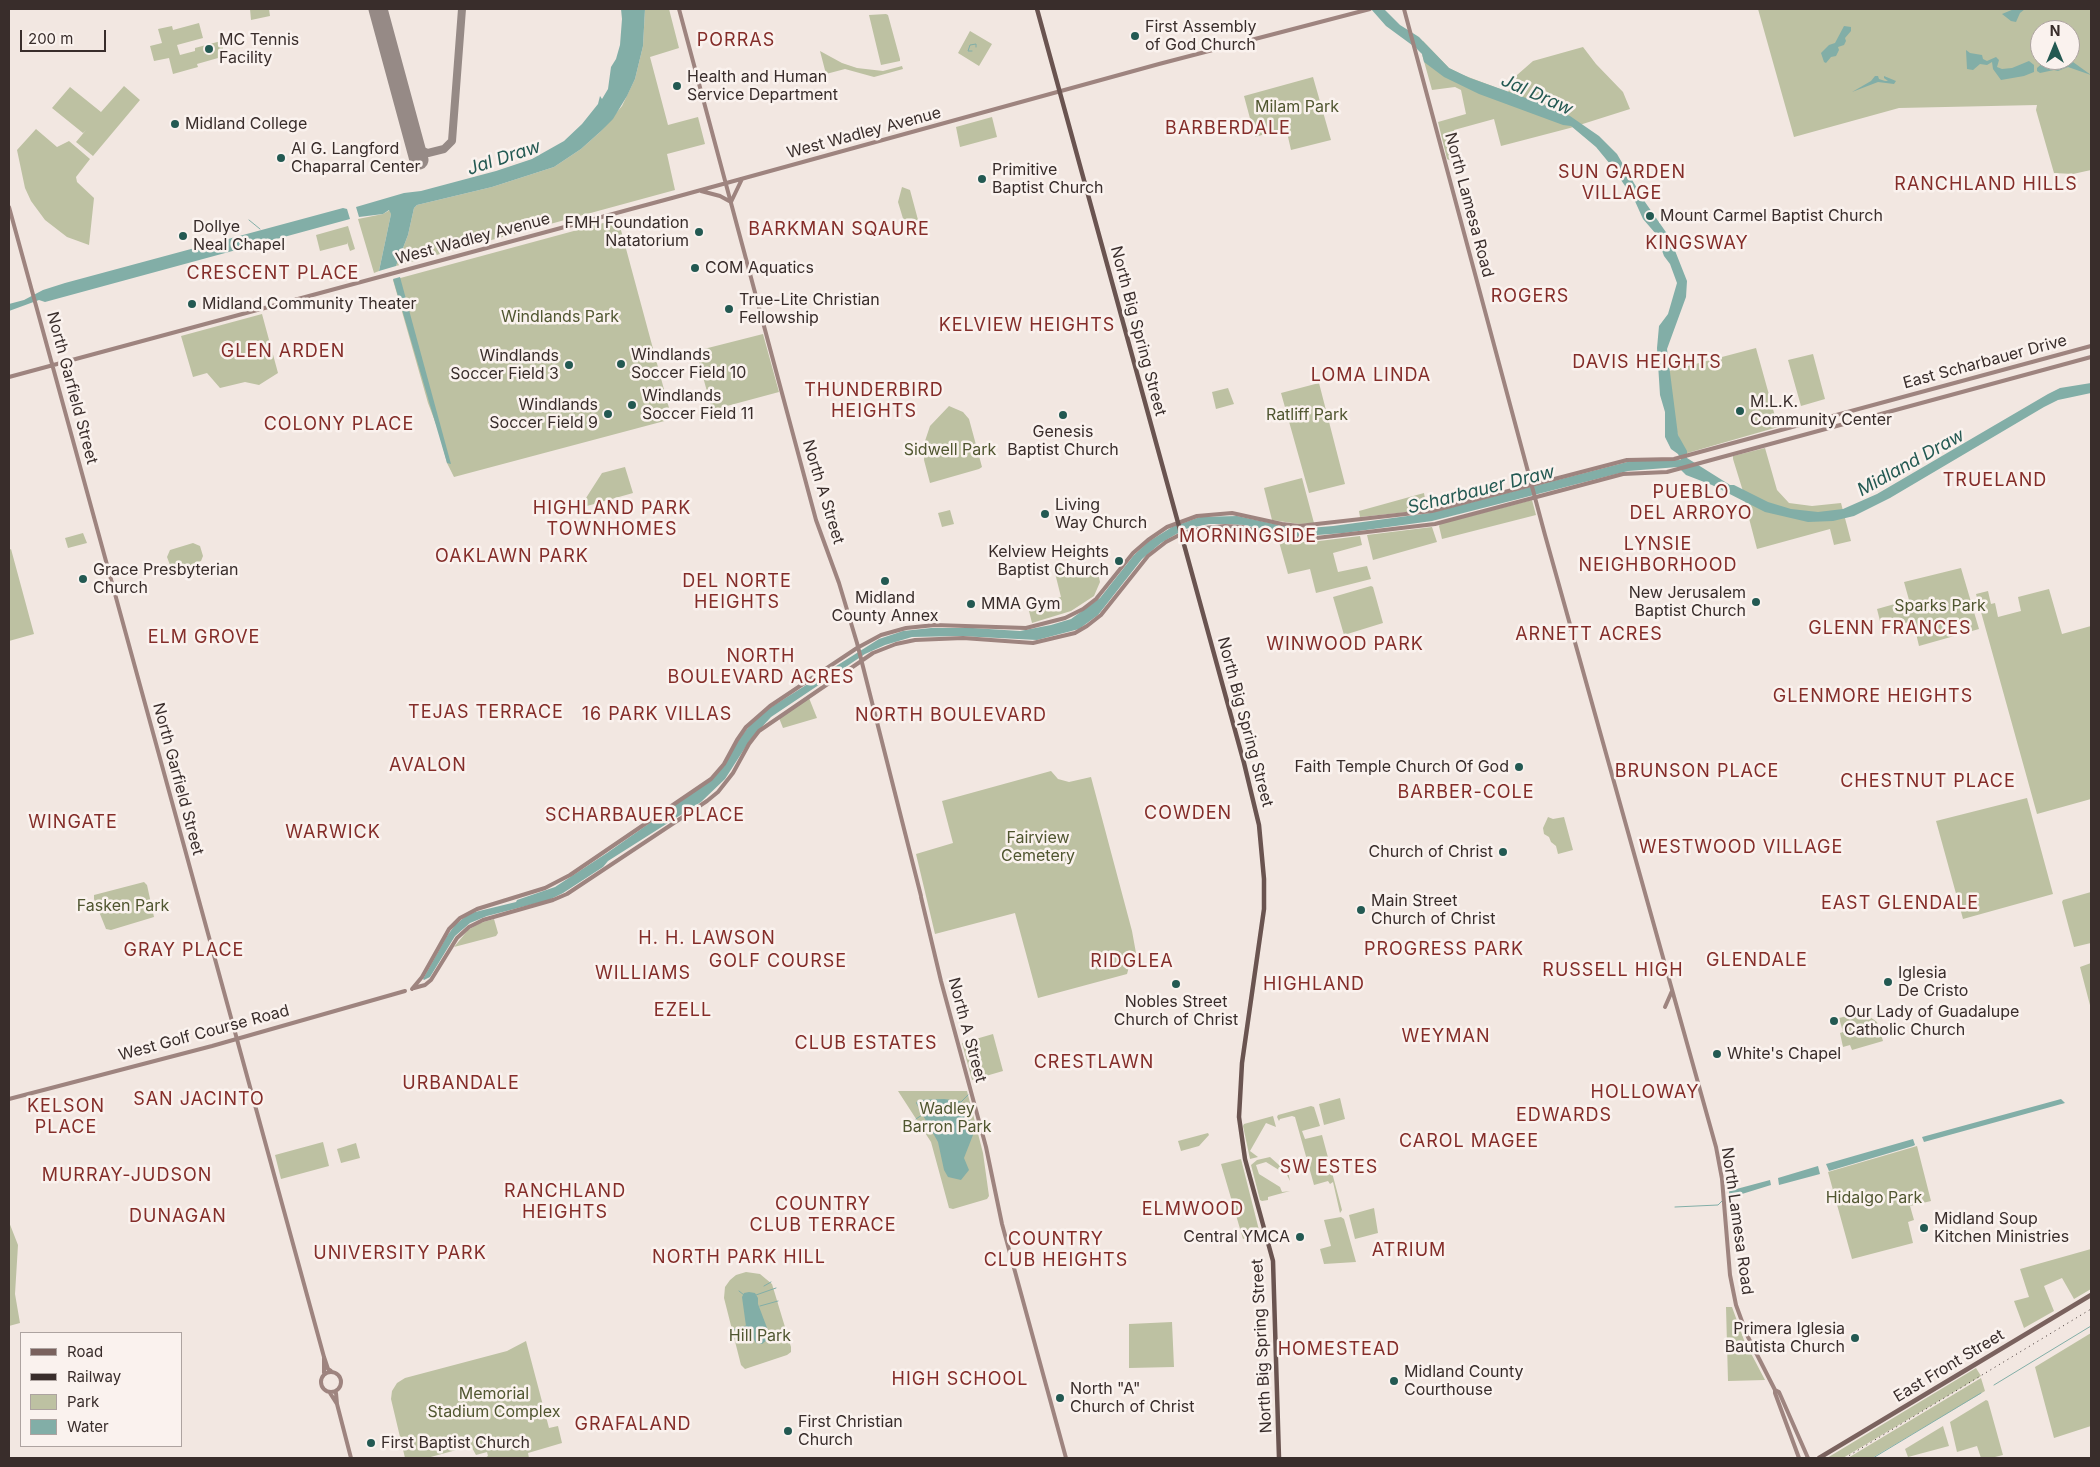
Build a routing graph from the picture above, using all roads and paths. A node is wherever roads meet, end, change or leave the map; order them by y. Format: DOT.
graph roads {
  1 [pos="679,9"];
  2 [pos="1037,9"];
  3 [pos="1368,9"];
  4 [pos="1404,9"];
  5 [pos="1060,92"];
  6 [pos="742,179"];
  7 [pos="726,184"];
  8 [pos="700,191"];
  9 [pos="731,202"];
  10 [pos="9,207"];
  11 [pos="2091,346"];
  12 [pos="2091,357"];
  13 [pos="52,366"];
  14 [pos="9,377"];
  15 [pos="1532,485"];
  16 [pos="1535,496"];
  17 [pos="1178,522"];
  18 [pos="1181,534"];
  19 [pos="858,648"];
  20 [pos="860,662"];
  21 [pos="405,991"];
  22 [pos="1672,991"];
  23 [pos="1665,1007"];
  24 [pos="236,1039"];
  25 [pos="9,1099"];
  26 [pos="2091,1295"];
  27 [pos="324,1357"];
  28 [pos="331,1371"];
  29 [pos="324,1373"];
  30 [pos="1775,1390"];
  31 [pos="330,1392"];
  32 [pos="336,1393"];
  33 [pos="337,1404"];
  34 [pos="351,1458"];
  35 [pos="1066,1458"];
  36 [pos="1279,1458"];
  37 [pos="1799,1458"];
  38 [pos="1808,1458"];
  39 [pos="1819,1458"];
  1 -- 7 [label="main road, North A Street"];
  2 -- 5 [label="highway, North Big Spring Street"];
  3 -- 5 [label="main road, West Wadley Avenue"];
  4 -- 15 [label="main road, North Lamesa Road"];
  5 -- 6 [label="main road, West Wadley Avenue"];
  5 -- 17 [label="highway, North Big Spring Street"];
  6 -- 7 [label="main road, West Wadley Avenue"];
  6 -- 9 [label="main road"];
  7 -- 8 [label="main road, West Wadley Avenue"];
  7 -- 9 [label="main road, North A Street"];
  8 -- 9 [label="main road"];
  8 -- 13 [label="main road, West Wadley Avenue"];
  9 -- 19 [label="main road, North A Street"];
  10 -- 13 [label="main road, North Garfield Street"];
  11 -- 15 [label="main road, East Scharbauer Drive"];
  12 -- 16 [label="main road, East Scharbauer Drive"];
  13 -- 14 [label="main road, West Wadley Avenue"];
  13 -- 24 [label="main road, North Garfield Street"];
  15 -- 16 [label="main road, North Lamesa Road"];
  15 -- 17 [label="main road, East Scharbauer Drive"];
  16 -- 18 [label="main road, East Scharbauer Drive"];
  16 -- 22 [label="main road, North Lamesa Road"];
  17 -- 18 [label="highway, North Big Spring Street"];
  17 -- 19 [label="main road, East Scharbauer Drive"];
  18 -- 20 [label="main road, East Scharbauer Drive"];
  18 -- 36 [label="highway, North Big Spring Street"];
  19 -- 20 [label="main road, North A Street"];
  19 -- 20 [label="main road, East Scharbauer Drive"];
  20 -- 35 [label="main road, North A Street"];
  21 -- 24 [label="main road, West Golf Course Road"];
  22 -- 23 [label="main road"];
  22 -- 30 [label="main road, North Lamesa Road"];
  24 -- 25 [label="main road, West Golf Course Road"];
  24 -- 27 [label="main road, North Garfield Street"];
  26 -- 39 [label="main road, East Front Street"];
  27 -- 28 [label="main road"];
  27 -- 29 [label="main road"];
  28 -- 29 [label="main road"];
  28 -- 32 [label="main road"];
  29 -- 31 [label="main road"];
  30 -- 37 [label="main road, North Lamesa Road"];
  30 -- 38 [label="main road, North Lamesa Road"];
  31 -- 32 [label="main road"];
  31 -- 33 [label="main road"];
  32 -- 33 [label="main road"];
  33 -- 34 [label="main road"];
}
